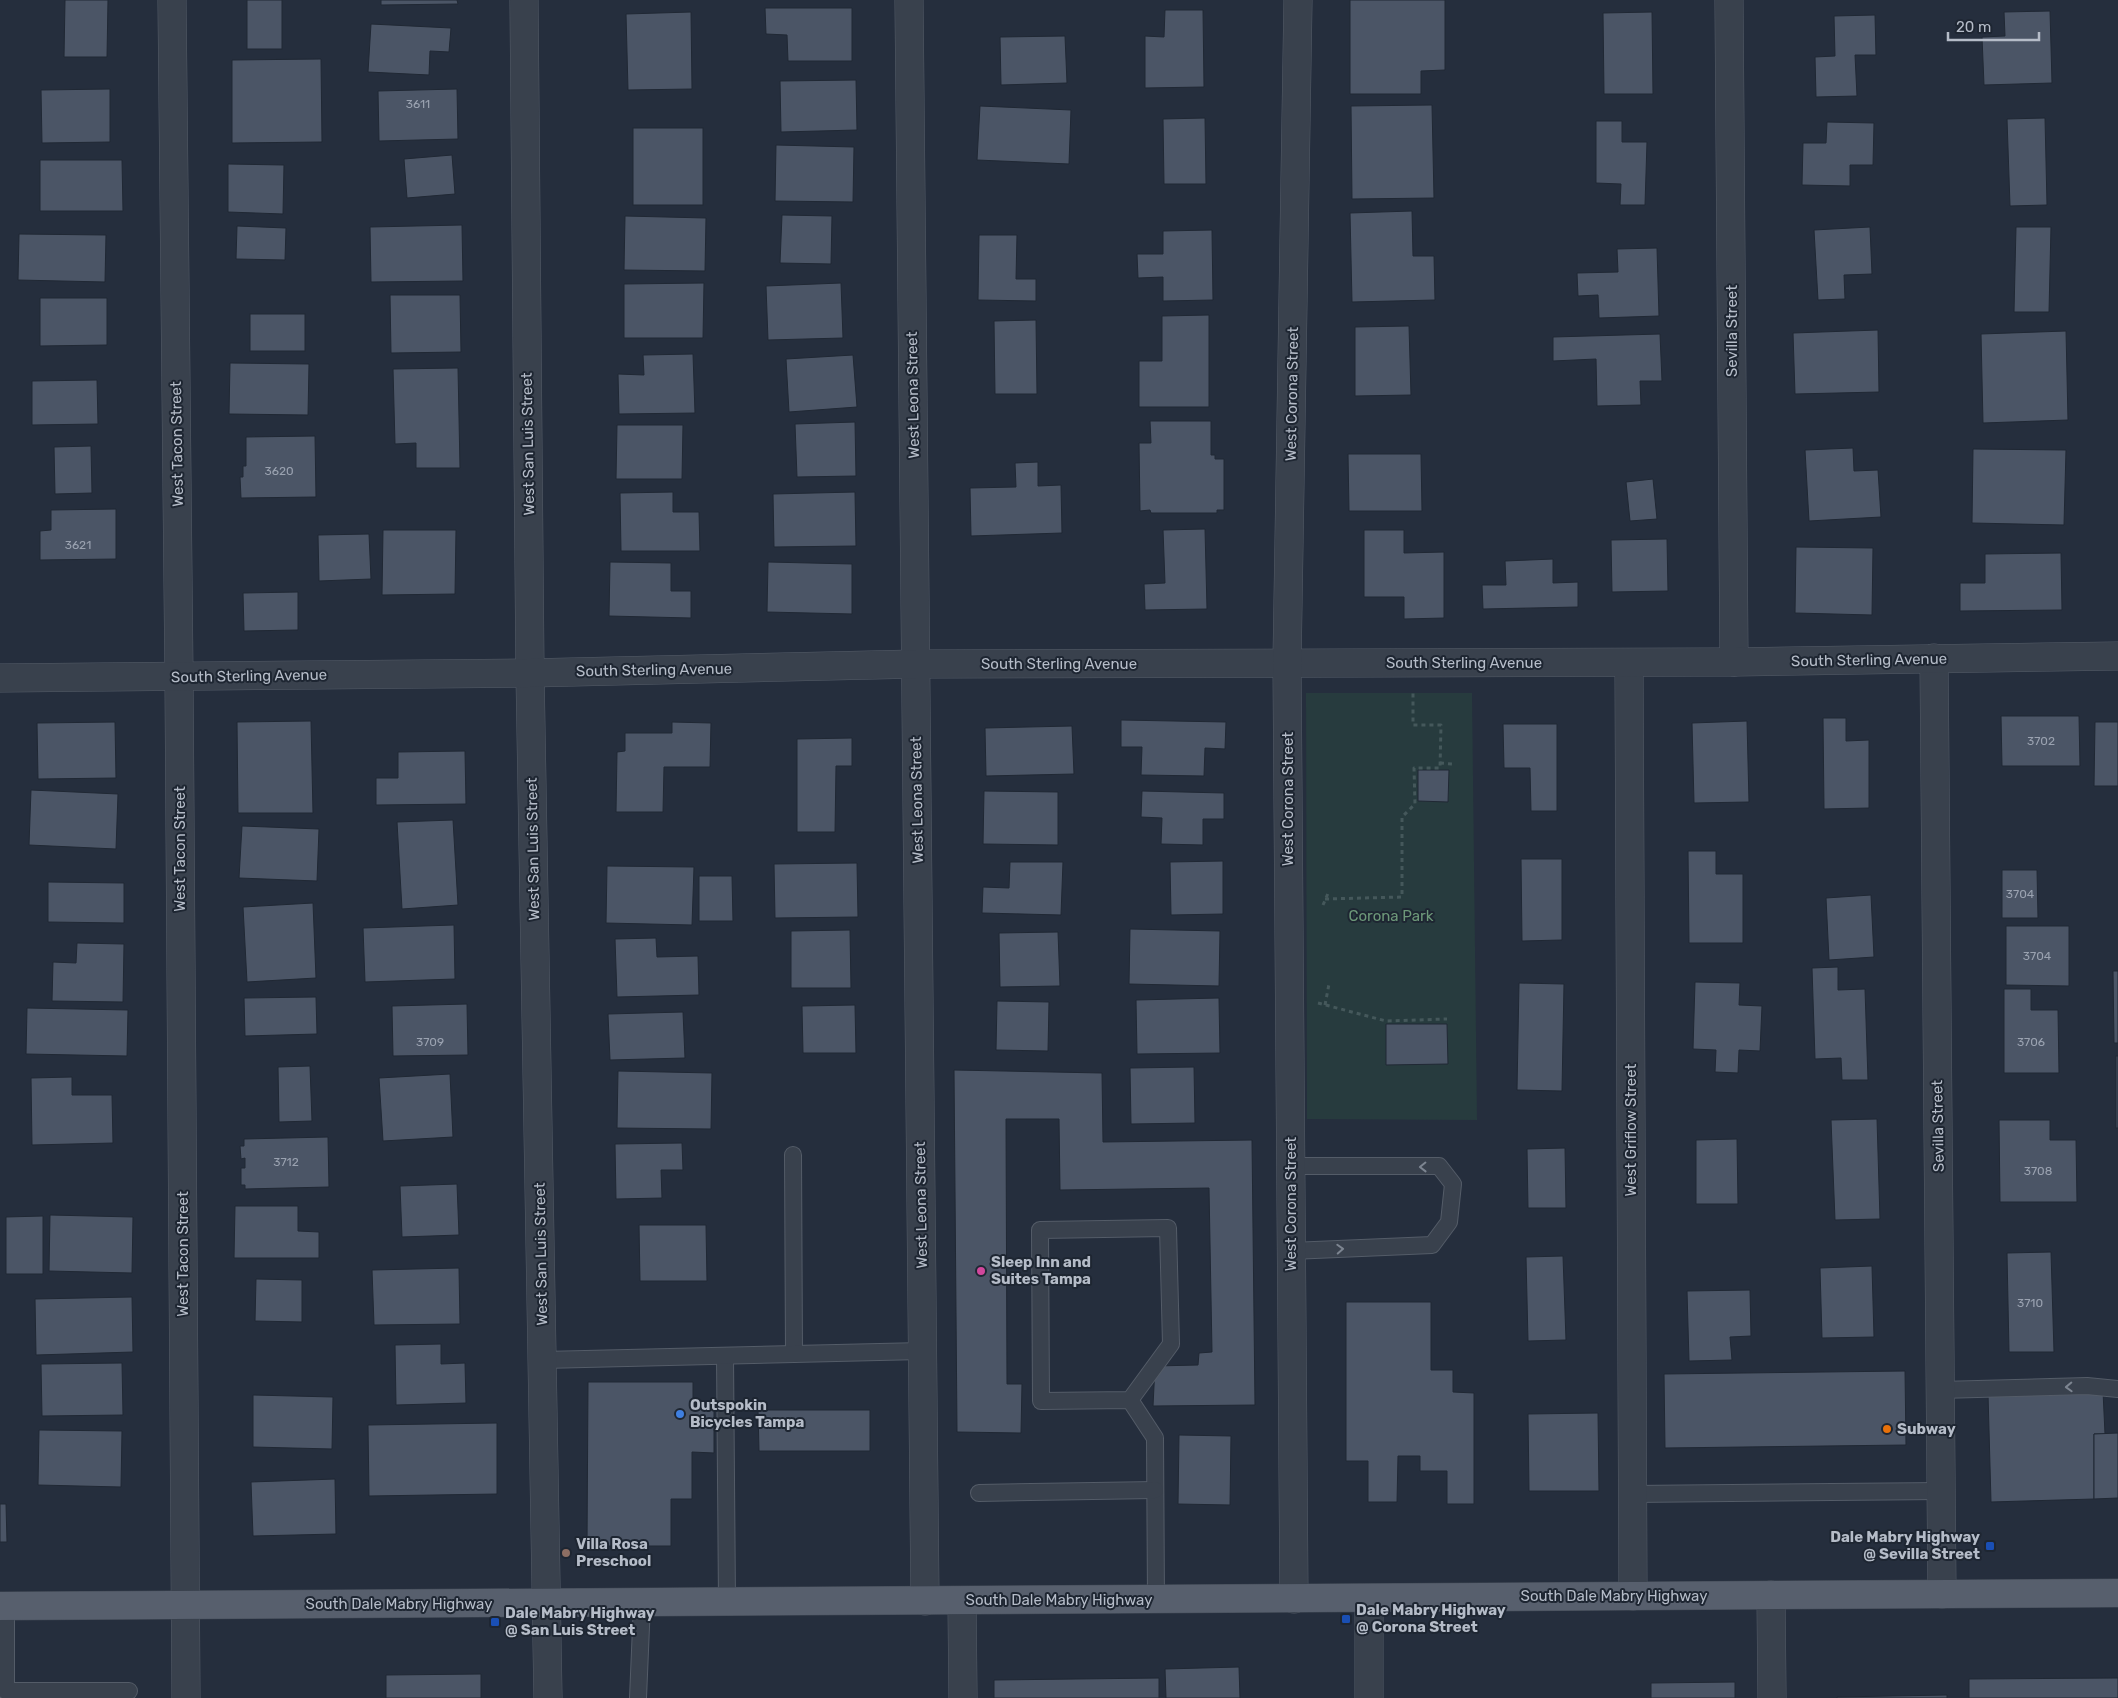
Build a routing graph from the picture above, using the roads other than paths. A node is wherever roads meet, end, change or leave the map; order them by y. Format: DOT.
graph roads {
  1 [pos="172,0"];
  2 [pos="524,0"];
  3 [pos="910,0"];
  4 [pos="1298,0"];
  5 [pos="1729,0"];
  6 [pos="2118,656"];
  7 [pos="1934,658"];
  8 [pos="1734,662"];
  9 [pos="1287,663"];
  10 [pos="1629,663"];
  11 [pos="916,664"];
  12 [pos="530,673"];
  13 [pos="179,676"];
  14 [pos="0,678"];
  15 [pos="794,1155"];
  16 [pos="1291,1166"];
  17 [pos="1291,1251"];
  18 [pos="922,1351"];
  19 [pos="794,1354"];
  20 [pos="725,1356"];
  21 [pos="543,1360"];
  22 [pos="2118,1389"];
  23 [pos="1940,1390"];
  24 [pos="1130,1400"];
  25 [pos="1155,1490"];
  26 [pos="1941,1492"];
  27 [pos="980,1493"];
  28 [pos="1632,1494"];
  29 [pos="2118,1593"];
  30 [pos="1942,1594"];
  31 [pos="1771,1595"];
  32 [pos="1633,1596"];
  33 [pos="1369,1598"];
  34 [pos="1294,1599"];
  35 [pos="1156,1600"];
  36 [pos="925,1601"];
  37 [pos="962,1601"];
  38 [pos="727,1602"];
  39 [pos="547,1603"];
  40 [pos="642,1603"];
  41 [pos="3,1606"];
  42 [pos="185,1606"];
  43 [pos="129,1691"];
  44 [pos="3,1692"];
  45 [pos="186,1698"];
  46 [pos="548,1698"];
  47 [pos="638,1698"];
  48 [pos="963,1698"];
  49 [pos="1369,1698"];
  50 [pos="1772,1698"];
  1 -- 13 [label="street, West Tacon Street"];
  2 -- 12 [label="street, West San Luis Street"];
  3 -- 11 [label="street, West Leona Street"];
  4 -- 9 [label="street, West Corona Street"];
  5 -- 8 [label="street, Sevilla Street"];
  6 -- 7 [label="street, South Sterling Avenue"];
  7 -- 8 [label="street, South Sterling Avenue"];
  7 -- 23 [label="street, Sevilla Street"];
  8 -- 10 [label="street, South Sterling Avenue"];
  9 -- 10 [label="street, South Sterling Avenue"];
  9 -- 11 [label="street, South Sterling Avenue"];
  9 -- 16 [label="street, West Corona Street"];
  10 -- 28 [label="street, West Griflow Street"];
  11 -- 12 [label="street, South Sterling Avenue"];
  11 -- 18 [label="street, West Leona Street"];
  12 -- 13 [label="street, South Sterling Avenue"];
  12 -- 21 [label="street, West San Luis Street"];
  13 -- 14 [label="street, South Sterling Avenue"];
  13 -- 42 [label="street, West Tacon Street"];
  15 -- 19 [label="lane"];
  16 -- 17 [label="street, West Corona Street"];
  17 -- 16 [label="lane, one-way"];
  17 -- 34 [label="street, West Corona Street"];
  18 -- 19 [label="lane"];
  18 -- 36 [label="street, West Leona Street"];
  19 -- 20 [label="lane"];
  20 -- 21 [label="lane"];
  20 -- 38 [label="lane"];
  21 -- 39 [label="street, West San Luis Street"];
  22 -- 23 [label="lane, one-way"];
  23 -- 26 [label="street, Sevilla Street"];
  24 -- 24 [label="lane"];
  24 -- 25 [label="lane"];
  25 -- 27 [label="lane"];
  25 -- 35 [label="lane"];
  26 -- 28 [label="lane"];
  26 -- 30 [label="street, Sevilla Street"];
  28 -- 32 [label="street, West Griflow Street"];
  29 -- 30 [label="main road, South Dale Mabry Highway"];
  30 -- 31 [label="main road, South Dale Mabry Highway"];
  31 -- 32 [label="main road, South Dale Mabry Highway"];
  31 -- 50 [label="street"];
  32 -- 33 [label="main road, South Dale Mabry Highway"];
  33 -- 34 [label="main road, South Dale Mabry Highway"];
  33 -- 49 [label="street"];
  34 -- 35 [label="main road, South Dale Mabry Highway"];
  35 -- 37 [label="main road, South Dale Mabry Highway"];
  36 -- 37 [label="main road, South Dale Mabry Highway"];
  36 -- 38 [label="main road, South Dale Mabry Highway"];
  37 -- 48 [label="street"];
  38 -- 40 [label="main road, South Dale Mabry Highway"];
  39 -- 40 [label="main road, South Dale Mabry Highway"];
  39 -- 42 [label="main road, South Dale Mabry Highway"];
  39 -- 46 [label="street, West San Luis Street"];
  40 -- 47 [label="lane"];
  41 -- 42 [label="main road, South Dale Mabry Highway"];
  41 -- 44 [label="lane"];
  42 -- 45 [label="street, West Tacon Street"];
  43 -- 44 [label="lane"];
}
